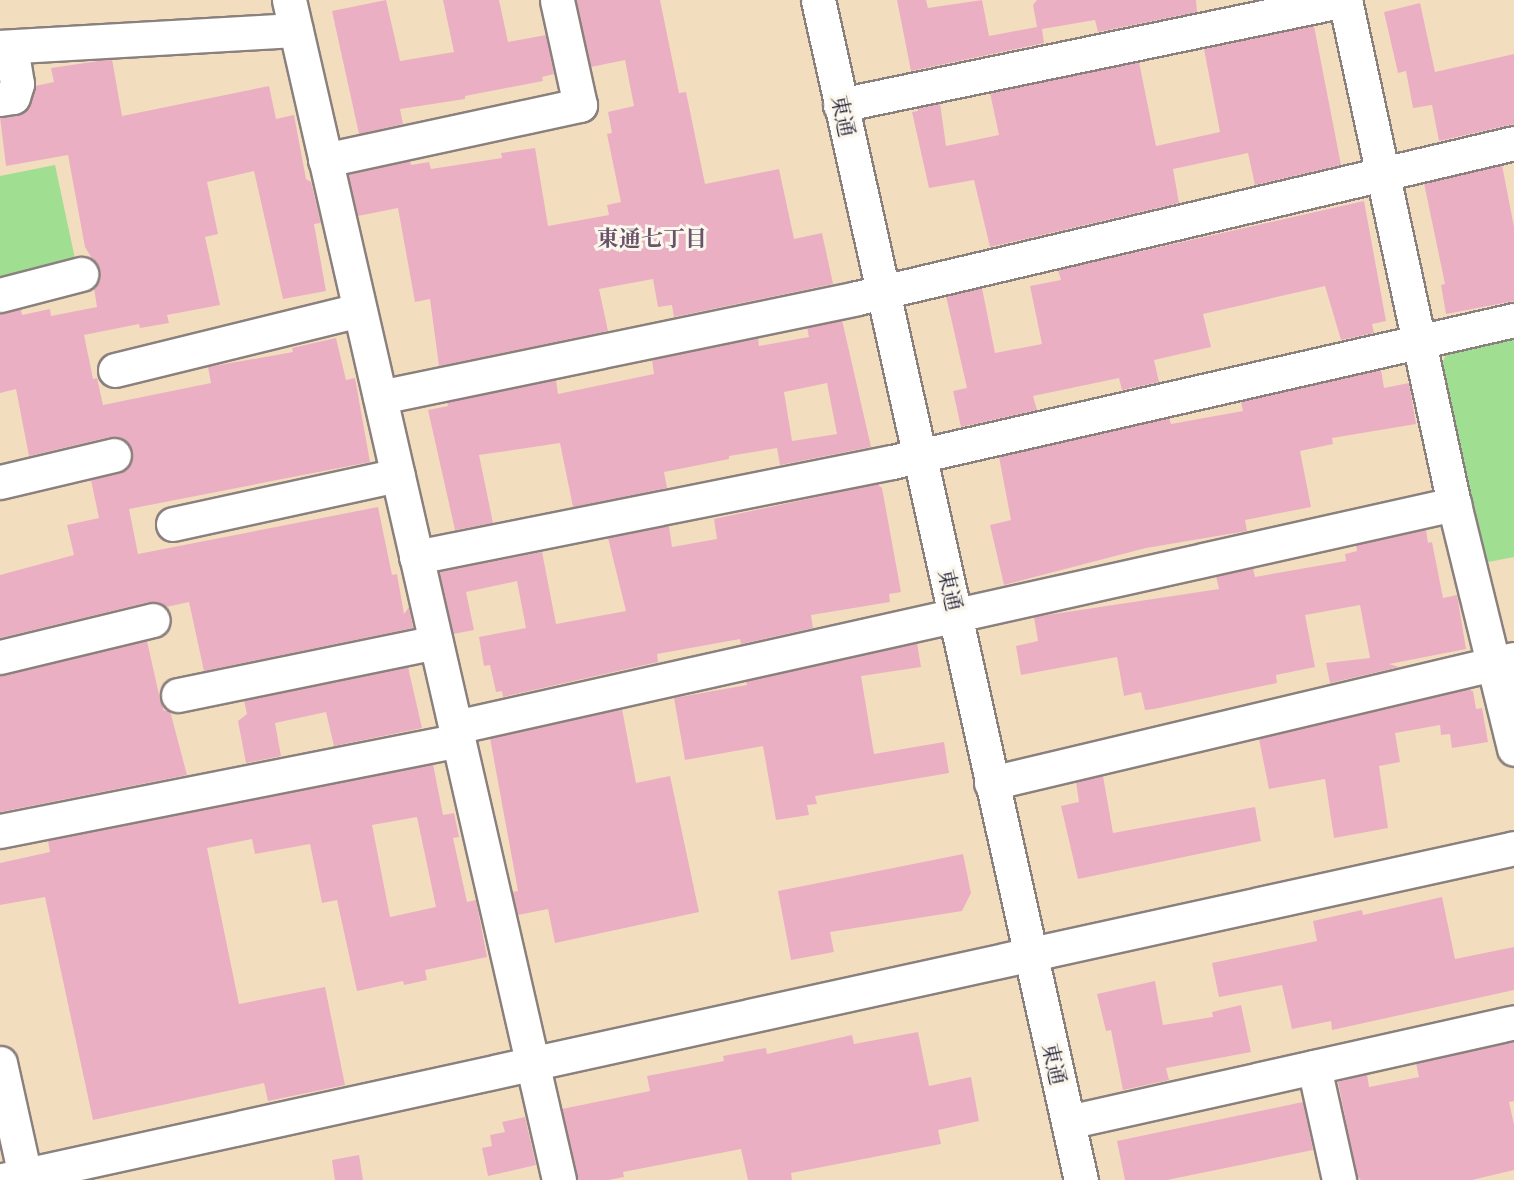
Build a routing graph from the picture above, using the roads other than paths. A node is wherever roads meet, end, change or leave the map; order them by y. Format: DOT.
graph roads {
  1 [pos="557,0"];
  2 [pos="818,0"];
  3 [pos="1345,0"];
  4 [pos="292,15"];
  5 [pos="7,56"];
  6 [pos="0,99"];
  7 [pos="840,105"];
  8 [pos="1514,143"];
  9 [pos="325,160"];
  10 [pos="1381,174"];
  11 [pos="81,274"];
  12 [pos="882,292"];
  13 [pos="0,295"];
  14 [pos="359,310"];
  15 [pos="1514,320"];
  16 [pos="1420,343"];
  17 [pos="115,370"];
  18 [pos="380,398"];
  19 [pos="114,455"];
  20 [pos="918,456"];
  21 [pos="398,475"];
  22 [pos="0,482"];
  23 [pos="1454,504"];
  24 [pos="173,524"];
  25 [pos="417,557"];
  26 [pos="957,617"];
  27 [pos="153,620"];
  28 [pos="436,642"];
  29 [pos="0,657"];
  30 [pos="1505,661"];
  31 [pos="178,694"];
  32 [pos="457,733"];
  33 [pos="1514,749"];
  34 [pos="991,783"];
  35 [pos="0,831"];
  36 [pos="1514,848"];
  37 [pos="1029,954"];
  38 [pos="1514,1022"];
  39 [pos="532,1062"];
  40 [pos="0,1063"];
  41 [pos="1314,1067"];
  42 [pos="1068,1122"];
  43 [pos="18,1178"];
  44 [pos="559,1180"];
  45 [pos="1081,1180"];
  46 [pos="1339,1180"];
  1 -- 9 [label="street"];
  2 -- 7 [label="street, 東通"];
  3 -- 7 [label="street"];
  3 -- 10 [label="street"];
  4 -- 5 [label="street"];
  4 -- 9 [label="street"];
  5 -- 6 [label="street"];
  7 -- 12 [label="street, 東通"];
  8 -- 10 [label="street"];
  9 -- 14 [label="street"];
  10 -- 12 [label="street"];
  10 -- 16 [label="street"];
  11 -- 13 [label="street"];
  12 -- 18 [label="street"];
  12 -- 20 [label="street, 東通"];
  14 -- 17 [label="street"];
  14 -- 18 [label="street"];
  15 -- 16 [label="street"];
  16 -- 20 [label="street"];
  16 -- 23 [label="street"];
  18 -- 21 [label="street"];
  19 -- 22 [label="street"];
  20 -- 25 [label="street"];
  20 -- 26 [label="street, 東通"];
  21 -- 24 [label="street"];
  21 -- 25 [label="street"];
  23 -- 26 [label="street"];
  23 -- 30 [label="street"];
  25 -- 28 [label="street"];
  26 -- 32 [label="street"];
  26 -- 34 [label="street, 東通"];
  27 -- 29 [label="street"];
  28 -- 31 [label="street"];
  28 -- 32 [label="street"];
  30 -- 33 [label="street"];
  30 -- 34 [label="street"];
  32 -- 35 [label="street"];
  32 -- 39 [label="street"];
  34 -- 37 [label="street, 東通"];
  36 -- 37 [label="street"];
  37 -- 39 [label="street"];
  37 -- 42 [label="street, 東通"];
  38 -- 41 [label="street"];
  39 -- 43 [label="street"];
  39 -- 44 [label="street"];
  40 -- 43 [label="street"];
  41 -- 42 [label="street"];
  41 -- 46 [label="street"];
  42 -- 45 [label="street, 東通"];
}
